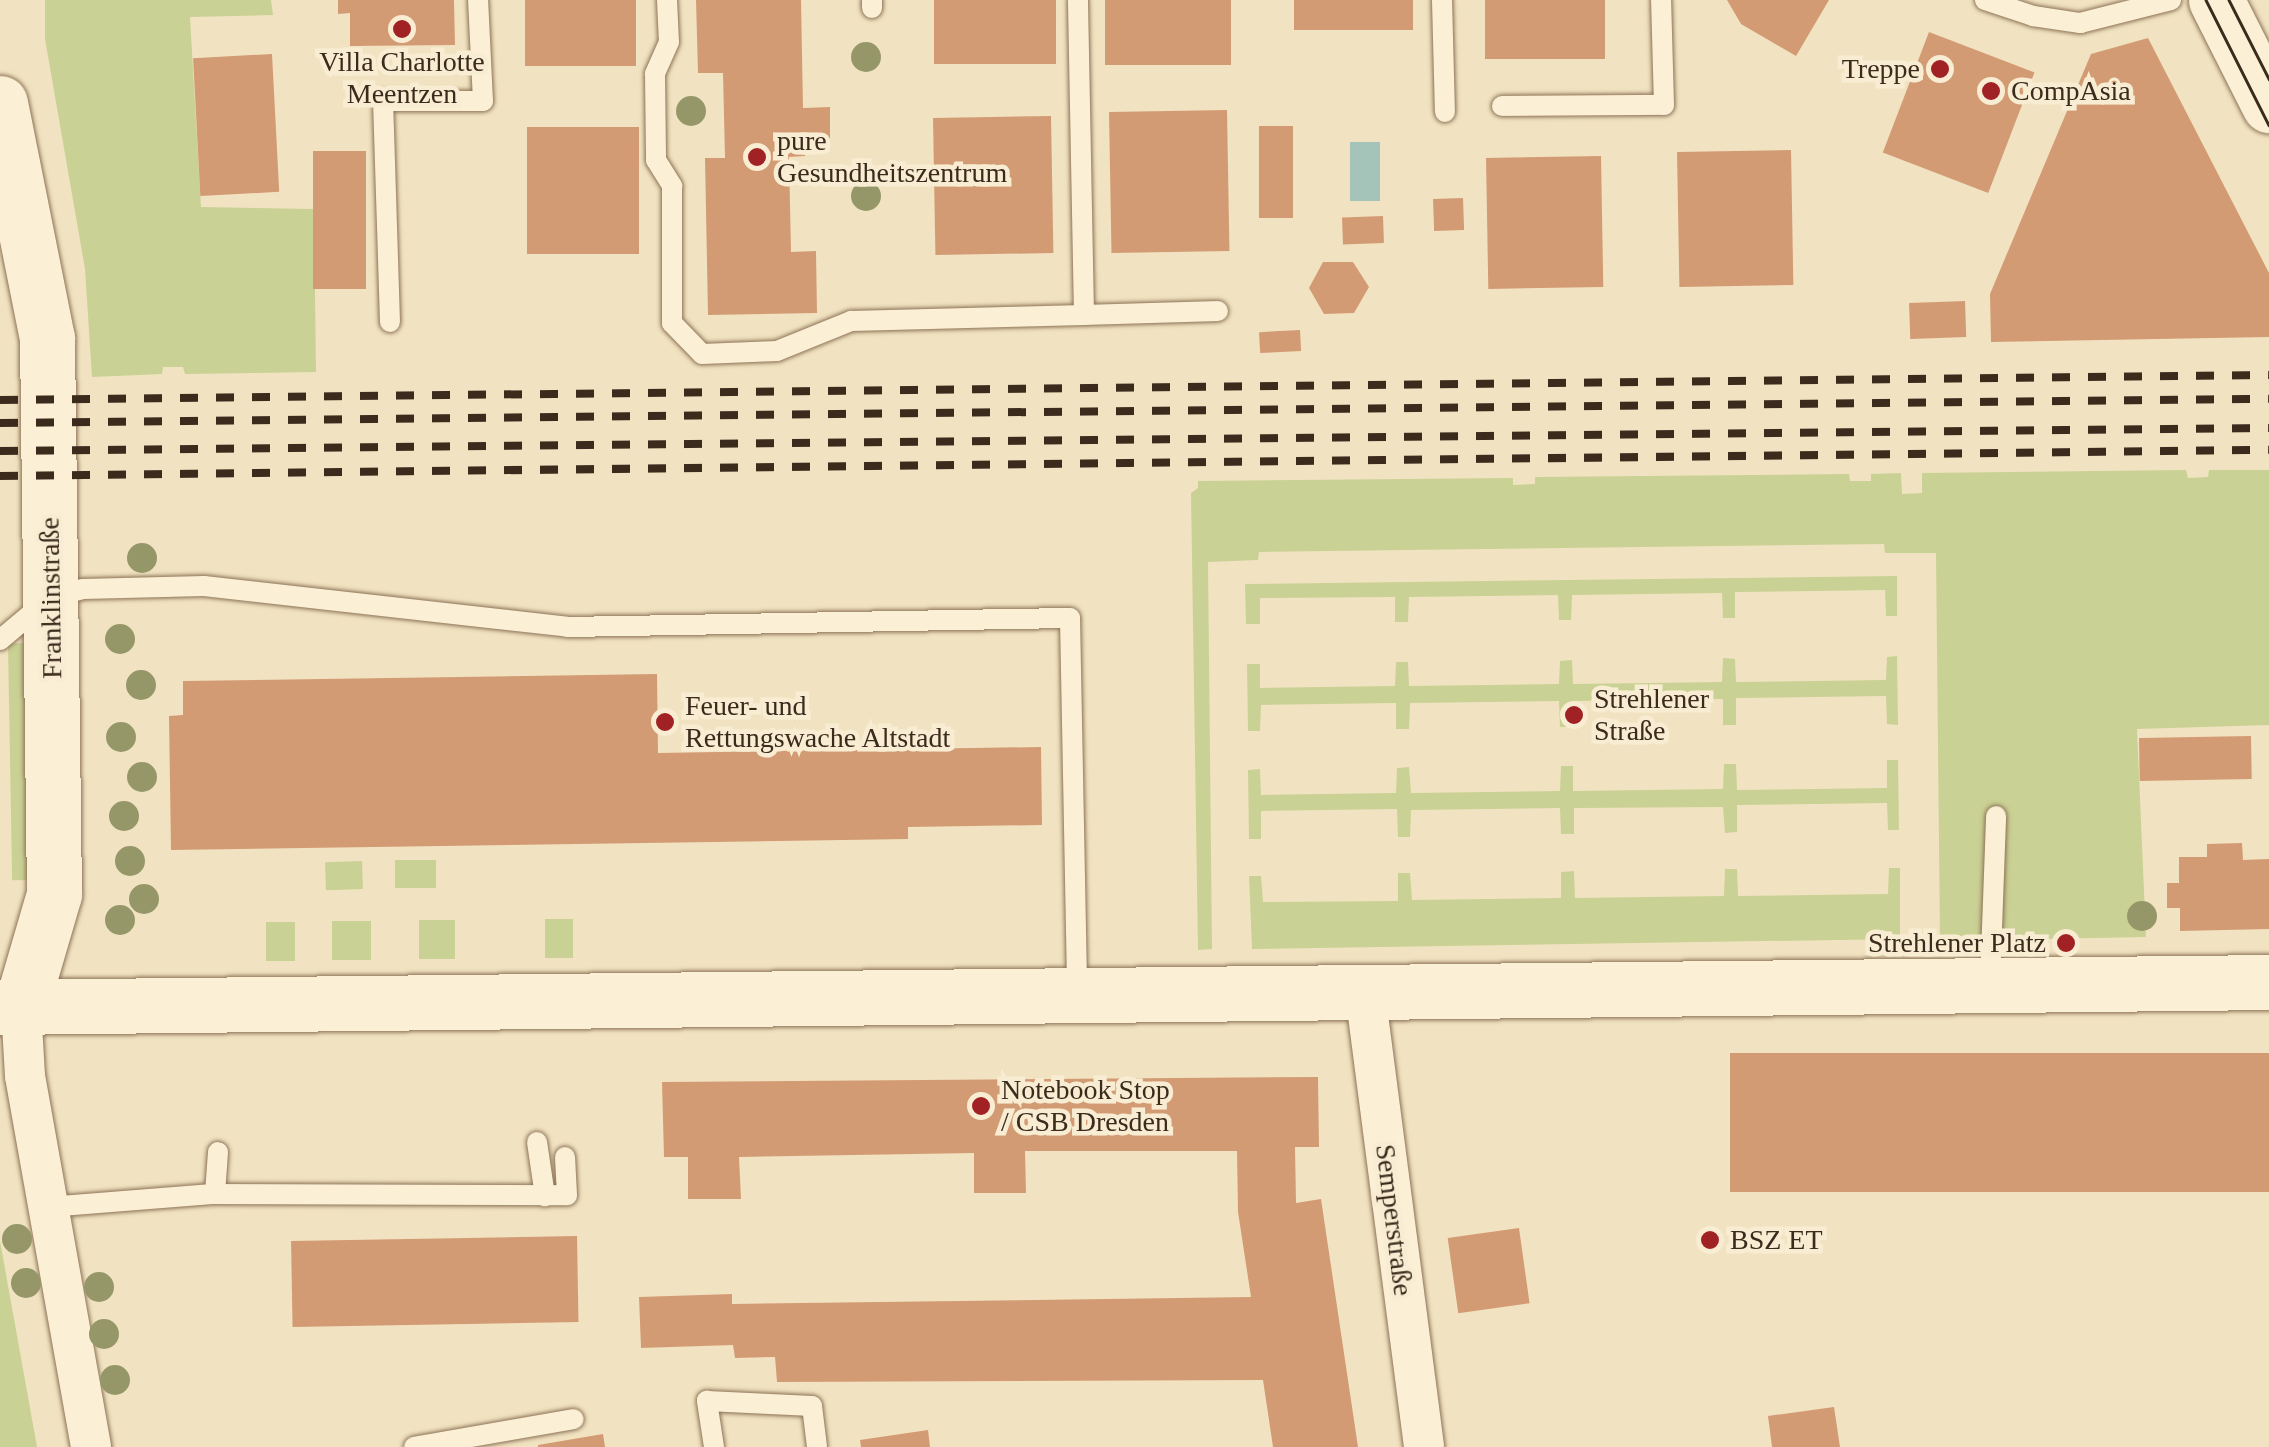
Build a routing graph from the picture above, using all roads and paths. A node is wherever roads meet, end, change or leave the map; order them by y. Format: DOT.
graph roads {
  1 [pos="478,0"];
  2 [pos="667,0"];
  3 [pos="1078,0"];
  4 [pos="1442,0"];
  5 [pos="1660,0"];
  6 [pos="1984,0"];
  7 [pos="2171,0"];
  8 [pos="2216,0"];
  9 [pos="0,103"];
  10 [pos="2269,105"];
  11 [pos="1502,106"];
  12 [pos="1445,112"];
  13 [pos="1218,311"];
  14 [pos="1084,315"];
  15 [pos="390,322"];
  16 [pos="51,597"];
  17 [pos="0,640"];
  18 [pos="1996,816"];
  19 [pos="0,923"];
  20 [pos="2269,982"];
  21 [pos="1990,985"];
  22 [pos="1365,992"];
  23 [pos="1077,995"];
  24 [pos="10,1007"];
  25 [pos="536,1142"];
  26 [pos="218,1152"];
  27 [pos="565,1156"];
  28 [pos="215,1194"];
  29 [pos="544,1196"];
  30 [pos="48,1207"];
  31 [pos="574,1419"];
  32 [pos="91,1447"];
  33 [pos="414,1447"];
  34 [pos="714,1447"];
  35 [pos="817,1447"];
  36 [pos="1424,1447"];
  1 -- 15 [label="lane"];
  2 -- 14 [label="lane"];
  3 -- 14 [label="lane"];
  4 -- 12 [label="lane"];
  5 -- 11 [label="lane"];
  6 -- 7 [label="lane"];
  8 -- 10 [label="main road"];
  9 -- 16 [label="main road, Franklinstraße"];
  13 -- 14 [label="lane"];
  16 -- 17 [label="lane"];
  16 -- 23 [label="lane"];
  16 -- 24 [label="main road, Franklinstraße"];
  18 -- 21 [label="lane"];
  19 -- 24 [label="main road"];
  20 -- 21 [label="main road"];
  21 -- 22 [label="main road"];
  22 -- 23 [label="main road"];
  22 -- 36 [label="street, Semperstraße"];
  23 -- 24 [label="main road"];
  24 -- 30 [label="street"];
  25 -- 29 [label="lane"];
  26 -- 28 [label="lane"];
  27 -- 29 [label="lane"];
  28 -- 29 [label="lane"];
  28 -- 30 [label="lane"];
  30 -- 32 [label="street"];
  31 -- 33 [label="lane"];
  34 -- 35 [label="lane"];
}
